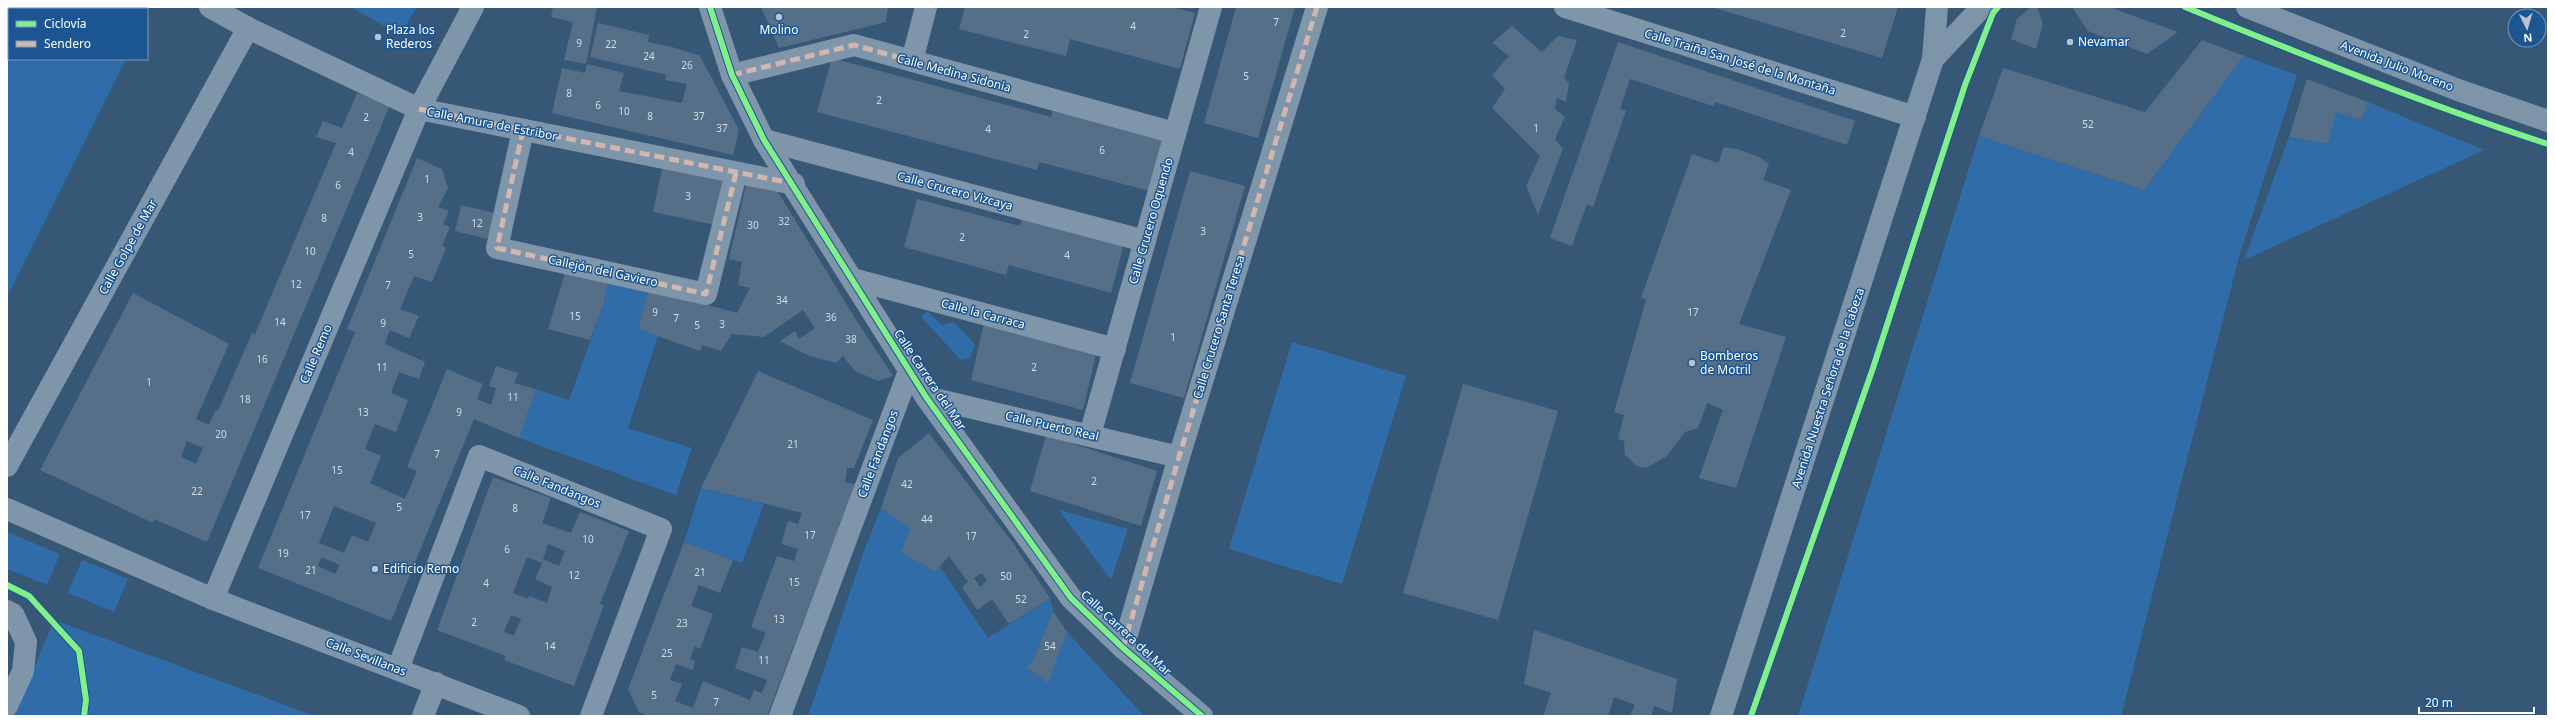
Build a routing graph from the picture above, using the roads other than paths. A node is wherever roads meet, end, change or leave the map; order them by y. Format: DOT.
graph roads {
  1 [pos="210,7"];
  2 [pos="473,7"];
  3 [pos="710,7"];
  4 [pos="926,7"];
  5 [pos="1211,7"];
  6 [pos="1317,7"];
  7 [pos="1565,7"];
  8 [pos="1937,7"];
  9 [pos="1982,7"];
  10 [pos="2247,7"];
  11 [pos="248,28"];
  12 [pos="1933,60"];
  13 [pos="912,61"];
  14 [pos="732,75"];
  15 [pos="419,109"];
  16 [pos="1915,117"];
  17 [pos="2548,121"];
  18 [pos="523,130"];
  19 [pos="1175,134"];
  20 [pos="764,140"];
  21 [pos="736,172"];
  22 [pos="794,184"];
  23 [pos="1145,241"];
  24 [pos="852,279"];
  25 [pos="1114,349"];
  26 [pos="909,371"];
  27 [pos="926,397"];
  28 [pos="1090,435"];
  29 [pos="1179,457"];
  30 [pos="7,466"];
  31 [pos="7,509"];
  32 [pos="213,599"];
  33 [pos="7,611"];
  34 [pos="1123,648"];
  35 [pos="398,669"];
  36 [pos="436,683"];
  37 [pos="7,706"];
  38 [pos="423,716"];
  39 [pos="519,716"];
  40 [pos="591,716"];
  41 [pos="780,716"];
  42 [pos="1202,716"];
  43 [pos="1721,716"];
  1 -- 11 [label="street, Calle Amura de Estribor"];
  2 -- 15 [label="street, Calle Remo"];
  3 -- 14 [label="street, Calle Carrera del Mar"];
  4 -- 13 [label="street"];
  5 -- 19 [label="street, Calle Crucero Oquendo"];
  6 -- 29 [label="street, Calle Crucero Santa Teresa"];
  7 -- 16 [label="street, Calle Traiña San José de la Montaña"];
  8 -- 12 [label="highway, Avenida Nuestra Señora de la Cabeza"];
  9 -- 12 [label="highway, Avenida Nuestra Señora de la Cabeza"];
  10 -- 17 [label="highway, Avenida Julio Moreno"];
  11 -- 15 [label="street, Calle Amura de Estribor"];
  11 -- 30 [label="street, Calle Golpe de Mar"];
  12 -- 16 [label="highway, Avenida Nuestra Señora de la Cabeza"];
  13 -- 14 [label="street, Calle Medina Sidonia"];
  13 -- 19 [label="street, Calle Medina Sidonia"];
  14 -- 20 [label="street, Calle Carrera del Mar"];
  15 -- 18 [label="street, Calle Amura de Estribor"];
  15 -- 32 [label="street, Calle Remo"];
  16 -- 43 [label="highway, Avenida Nuestra Señora de la Cabeza"];
  18 -- 21 [label="street, Calle Amura de Estribor"];
  18 -- 21 [label="street, Callejón del Gaviero"];
  19 -- 23 [label="street, Calle Crucero Oquendo"];
  20 -- 22 [label="street, Calle Carrera del Mar"];
  20 -- 23 [label="street, Calle Crucero Vizcaya"];
  21 -- 22 [label="street, Calle Amura de Estribor"];
  22 -- 24 [label="street, Calle Carrera del Mar"];
  23 -- 25 [label="street, Calle Crucero Oquendo"];
  24 -- 25 [label="street, Calle la Carraca"];
  24 -- 26 [label="street, Calle Carrera del Mar"];
  25 -- 28 [label="street, Calle Crucero Oquendo"];
  26 -- 27 [label="street, Calle Carrera del Mar"];
  26 -- 41 [label="street, Calle Fandangos"];
  27 -- 28 [label="street, Calle Puerto Real"];
  27 -- 34 [label="street, Calle Carrera del Mar"];
  28 -- 29 [label="street, Calle Puerto Real"];
  29 -- 34 [label="street, Calle Crucero Santa Teresa"];
  31 -- 32 [label="street, Calle Sevillanas"];
  32 -- 35 [label="street, Calle Sevillanas"];
  33 -- 37 [label="street"];
  34 -- 42 [label="street, Calle Carrera del Mar"];
  35 -- 36 [label="street, Calle Sevillanas"];
  35 -- 40 [label="street, Calle Fandangos"];
  36 -- 38 [label="street"];
  36 -- 39 [label="street, Calle Sevillanas"];
}
